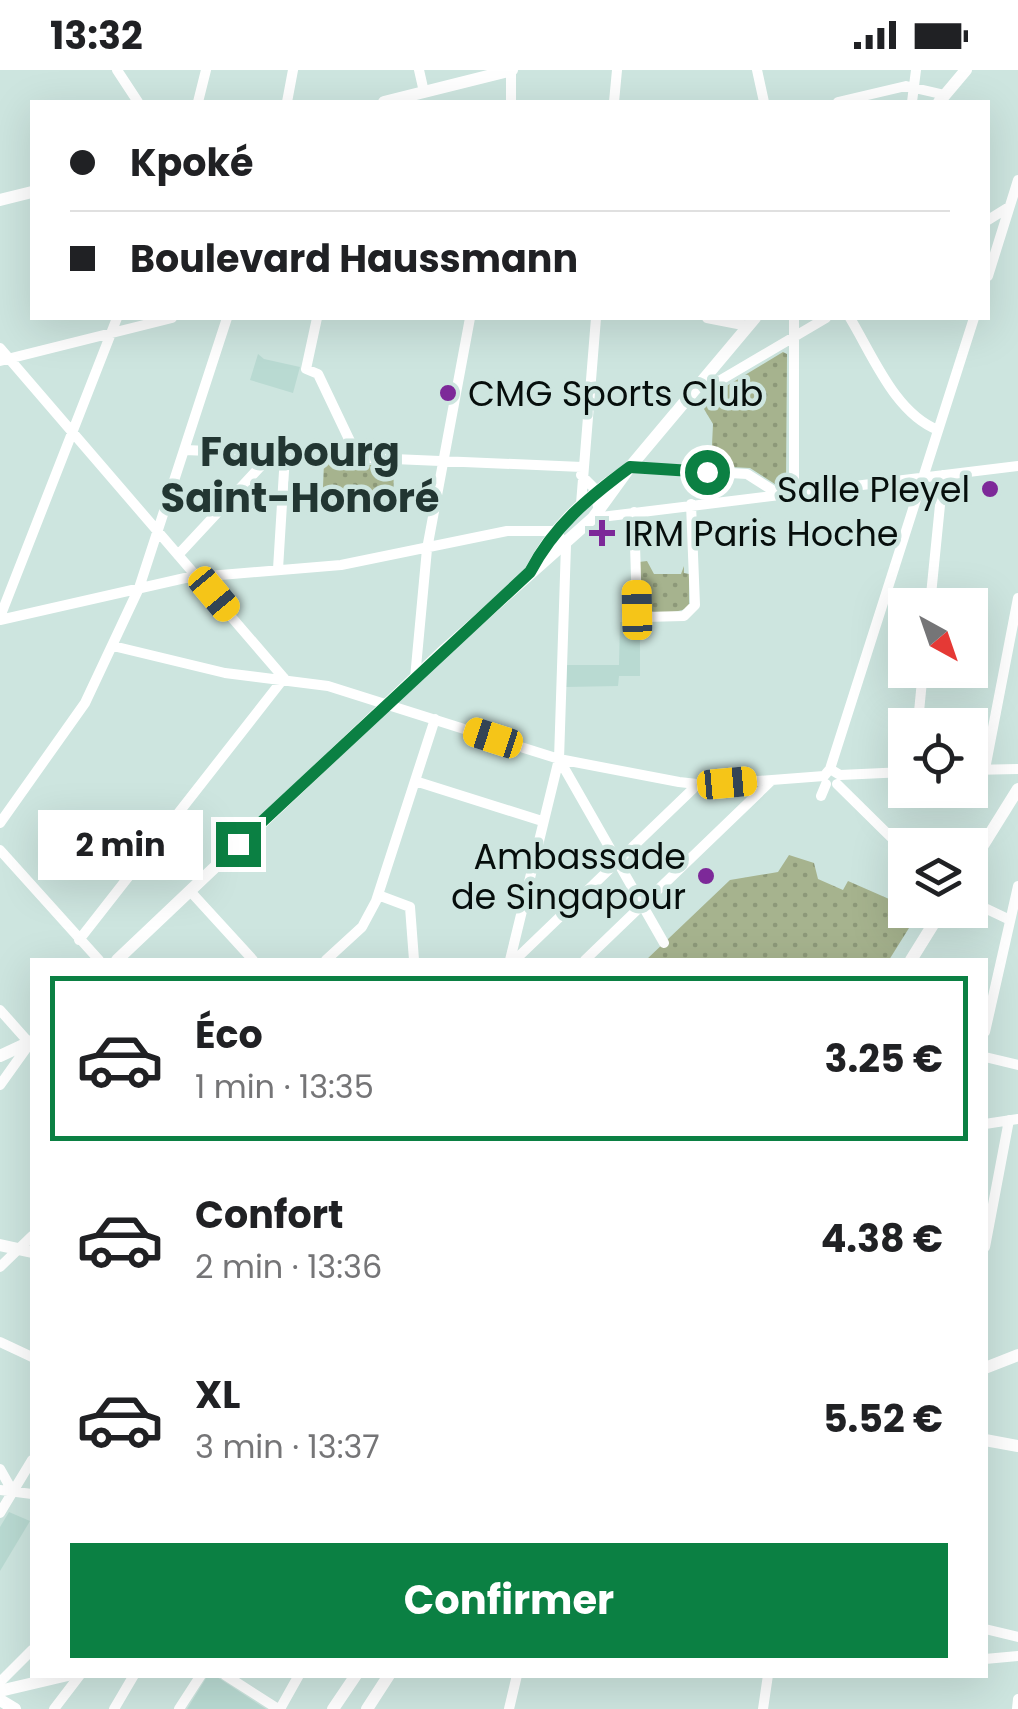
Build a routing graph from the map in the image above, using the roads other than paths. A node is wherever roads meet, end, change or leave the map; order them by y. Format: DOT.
graph roads {
  1 [pos="117,70"];
  2 [pos="206,70"];
  3 [pos="294,70"];
  4 [pos="419,70"];
  5 [pos="617,70"];
  6 [pos="757,70"];
  7 [pos="916,70"];
  8 [pos="966,70"];
  9 [pos="505,71"];
  10 [pos="914,86"];
  11 [pos="424,92"];
  12 [pos="942,99"];
  13 [pos="137,100"];
  14 [pos="198,100"];
  15 [pos="287,100"];
  16 [pos="392,100"];
  17 [pos="510,100"];
  18 [pos="614,100"];
  19 [pos="764,100"];
  20 [pos="848,100"];
  21 [pos="912,100"];
  22 [pos="1018,180"];
  23 [pos="30,192"];
  24 [pos="0,200"];
  25 [pos="1014,203"];
  26 [pos="990,219"];
  27 [pos="990,270"];
  28 [pos="116,320"];
  29 [pos="164,320"];
  30 [pos="226,320"];
  31 [pos="317,320"];
  32 [pos="470,320"];
  33 [pos="596,320"];
  34 [pos="794,320"];
  35 [pos="823,320"];
  36 [pos="851,320"];
  37 [pos="973,320"];
  38 [pos="752,322"];
  39 [pos="110,334"];
  40 [pos="794,337"];
  41 [pos="0,348"];
  42 [pos="5,360"];
  43 [pos="705,377"];
  44 [pos="938,430"];
  45 [pos="72,432"];
  46 [pos="186,450"];
  47 [pos="278,454"];
  48 [pos="358,458"];
  49 [pos="443,462"];
  50 [pos="1018,466"];
  51 [pos="630,467"];
  52 [pos="582,471"];
  53 [pos="740,474"];
  54 [pos="943,475"];
  55 [pos="923,478"];
  56 [pos="595,492"];
  57 [pos="794,492"];
  58 [pos="778,494"];
  59 [pos="740,498"];
  60 [pos="581,504"];
  61 [pos="691,504"];
  62 [pos="634,512"];
  63 [pos="596,514"];
  64 [pos="554,531"];
  65 [pos="160,536"];
  66 [pos="566,544"];
  67 [pos="426,549"];
  68 [pos="178,555"];
  69 [pos="278,569"];
  70 [pos="530,572"];
  71 [pos="198,576"];
  72 [pos="140,588"];
  73 [pos="932,588"];
  74 [pos="1018,598"];
  75 [pos="0,619"];
  76 [pos="113,646"];
  77 [pos="284,678"];
  78 [pos="415,678"];
  79 [pos="388,704"];
  80 [pos="435,719"];
  81 [pos="988,753"];
  82 [pos="556,755"];
  83 [pos="988,769"];
  84 [pos="1018,769"];
  85 [pos="888,773"];
  86 [pos="831,778"];
  87 [pos="774,779"];
  88 [pos="415,780"];
  89 [pos="697,785"];
  90 [pos="1018,789"];
  91 [pos="822,796"];
  92 [pos="542,820"];
  93 [pos="0,823"];
  94 [pos="888,834"];
  95 [pos="988,837"];
  96 [pos="0,850"];
  97 [pos="618,863"];
  98 [pos="1018,886"];
  99 [pos="190,891"];
  100 [pos="378,895"];
  101 [pos="642,906"];
  102 [pos="988,910"];
  103 [pos="1010,920"];
  104 [pos="931,928"];
  105 [pos="79,940"];
  106 [pos="664,943"];
  107 [pos="96,958"];
  108 [pos="119,958"];
  109 [pos="251,958"];
  110 [pos="328,958"];
  111 [pos="414,958"];
  112 [pos="515,958"];
  113 [pos="517,958"];
  114 [pos="588,958"];
  115 [pos="912,958"];
  116 [pos="0,1010"];
  117 [pos="988,1019"];
  118 [pos="30,1041"];
  119 [pos="30,1044"];
  120 [pos="30,1045"];
  121 [pos="988,1058"];
  122 [pos="0,1059"];
  123 [pos="1018,1064"];
  124 [pos="14,1065"];
  125 [pos="0,1085"];
  126 [pos="1014,1119"];
  127 [pos="988,1123"];
  128 [pos="988,1231"];
  129 [pos="0,1246"];
  130 [pos="26,1250"];
  131 [pos="0,1267"];
  132 [pos="0,1342"];
  133 [pos="1018,1353"];
  134 [pos="30,1355"];
  135 [pos="988,1367"];
  136 [pos="988,1441"];
  137 [pos="1018,1446"];
  138 [pos="30,1467"];
  139 [pos="0,1469"];
  140 [pos="0,1490"];
  141 [pos="23,1493"];
  142 [pos="0,1513"];
  143 [pos="989,1631"];
  144 [pos="1018,1637"];
  145 [pos="30,1652"];
  146 [pos="1018,1656"];
  147 [pos="988,1659"];
  148 [pos="55,1678"];
  149 [pos="78,1678"];
  150 [pos="132,1678"];
  151 [pos="199,1678"];
  152 [pos="230,1678"];
  153 [pos="297,1678"];
  154 [pos="354,1678"];
  155 [pos="388,1678"];
  156 [pos="517,1678"];
  157 [pos="768,1678"];
  158 [pos="0,1682"];
  159 [pos="0,1691"];
  160 [pos="1018,1699"];
  161 [pos="0,1700"];
  162 [pos="15,1709"];
  163 [pos="54,1709"];
  164 [pos="114,1709"];
  165 [pos="179,1709"];
  166 [pos="279,1709"];
  167 [pos="333,1709"];
  168 [pos="368,1709"];
  169 [pos="509,1709"];
  170 [pos="763,1709"];
  171 [pos="1017,1709"];
  1 -- 13 [label="street"];
  2 -- 14 [label="street"];
  3 -- 15 [label="street"];
  4 -- 11 [label="street"];
  5 -- 18 [label="street"];
  6 -- 19 [label="street"];
  7 -- 10 [label="street"];
  8 -- 12 [label="main road"];
  9 -- 11 [label="main road"];
  9 -- 17 [label="street"];
  10 -- 12 [label="street"];
  10 -- 20 [label="street"];
  10 -- 21 [label="street"];
  11 -- 16 [label="main road"];
  22 -- 25 [label="street"];
  23 -- 24 [label="main road"];
  25 -- 26 [label="street"];
  25 -- 27 [label="street"];
  28 -- 39 [label="street"];
  29 -- 39 [label="street"];
  30 -- 46 [label="street"];
  31 -- 48 [label="street"];
  32 -- 49 [label="street"];
  33 -- 52 [label="street"];
  34 -- 40 [label="street"];
  35 -- 40 [label="street"];
  36 -- 44 [label="street"];
  37 -- 44 [label="street"];
  38 -- 43 [label="main road"];
  39 -- 42 [label="street"];
  39 -- 45 [label="street"];
  40 -- 43 [label="street"];
  40 -- 57 [label="street"];
  41 -- 42 [label="street"];
  42 -- 45 [label="street"];
  43 -- 51 [label="main road"];
  44 -- 55 [label="street"];
  45 -- 65 [label="street"];
  45 -- 75 [label="street"];
  46 -- 47 [label="street"];
  46 -- 65 [label="street"];
  47 -- 48 [label="street"];
  47 -- 68 [label="street"];
  47 -- 69 [label="street"];
  48 -- 49 [label="street"];
  49 -- 52 [label="street"];
  49 -- 67 [label="street"];
  50 -- 54 [label="street"];
  51 -- 53 [label="street"];
  51 -- 56 [label="main road"];
  51 -- 63 [label="main road"];
  52 -- 56 [label="street"];
  52 -- 60 [label="street"];
  53 -- 58 [label="street"];
  53 -- 59 [label="street"];
  54 -- 55 [label="street"];
  54 -- 73 [label="street"];
  55 -- 57 [label="street"];
  55 -- 86 [label="street"];
  56 -- 60 [label="main road"];
  56 -- 63 [label="street"];
  57 -- 58 [label="street"];
  58 -- 59 [label="street"];
  59 -- 61 [label="street"];
  60 -- 64 [label="main road"];
  61 -- 62 [label="street"];
  61 -- 62 [label="street"];
  62 -- 63 [label="street"];
  63 -- 66 [label="main road"];
  64 -- 66 [label="street"];
  64 -- 67 [label="street"];
  64 -- 70 [label="main road"];
  65 -- 68 [label="street"];
  65 -- 72 [label="street"];
  66 -- 70 [label="main road"];
  66 -- 82 [label="street"];
  67 -- 69 [label="street"];
  67 -- 78 [label="street"];
  68 -- 71 [label="street"];
  69 -- 71 [label="street"];
  70 -- 78 [label="main road"];
  71 -- 72 [label="street"];
  71 -- 77 [label="street"];
  72 -- 75 [label="street"];
  72 -- 76 [label="street"];
  74 -- 81 [label="street"];
  76 -- 77 [label="street"];
  76 -- 93 [label="street"];
  77 -- 79 [label="street"];
  77 -- 105 [label="street"];
  78 -- 79 [label="main road"];
  79 -- 80 [label="street"];
  79 -- 99 [label="main road"];
  80 -- 82 [label="street"];
  80 -- 88 [label="street"];
  82 -- 89 [label="street"];
  82 -- 92 [label="street"];
  82 -- 97 [label="street"];
  83 -- 84 [label="street"];
  85 -- 86 [label="street"];
  86 -- 87 [label="street"];
  86 -- 91 [label="street"];
  86 -- 94 [label="street"];
  87 -- 89 [label="street"];
  87 -- 101 [label="street"];
  88 -- 92 [label="street"];
  88 -- 100 [label="street"];
  89 -- 97 [label="street"];
  90 -- 95 [label="main road"];
  92 -- 112 [label="street"];
  96 -- 105 [label="street"];
  97 -- 101 [label="street"];
  97 -- 113 [label="street"];
  98 -- 103 [label="street"];
  99 -- 108 [label="main road"];
  99 -- 109 [label="street"];
  100 -- 110 [label="street"];
  100 -- 111 [label="street"];
  101 -- 106 [label="street"];
  101 -- 114 [label="street"];
  102 -- 103 [label="street"];
  103 -- 117 [label="street"];
  104 -- 115 [label="main road"];
  105 -- 107 [label="street"];
  116 -- 118 [label="street"];
  119 -- 122 [label="main road"];
  120 -- 124 [label="street"];
  121 -- 123 [label="street"];
  122 -- 124 [label="street"];
  124 -- 125 [label="street"];
  126 -- 127 [label="street"];
  126 -- 128 [label="street"];
  129 -- 130 [label="main road"];
  130 -- 131 [label="street"];
  132 -- 134 [label="street"];
  133 -- 135 [label="main road"];
  136 -- 137 [label="main road"];
  138 -- 141 [label="street"];
  139 -- 141 [label="street"];
  140 -- 141 [label="street"];
  141 -- 142 [label="street"];
  143 -- 144 [label="street"];
  145 -- 158 [label="street"];
  146 -- 147 [label="street"];
  148 -- 159 [label="main road"];
  149 -- 163 [label="street"];
  150 -- 164 [label="street"];
  151 -- 165 [label="street"];
  152 -- 166 [label="street"];
  153 -- 166 [label="street"];
  154 -- 167 [label="main road"];
  155 -- 168 [label="main road"];
  156 -- 169 [label="street"];
  157 -- 170 [label="street"];
  160 -- 171 [label="street"];
  161 -- 162 [label="main road"];
}
